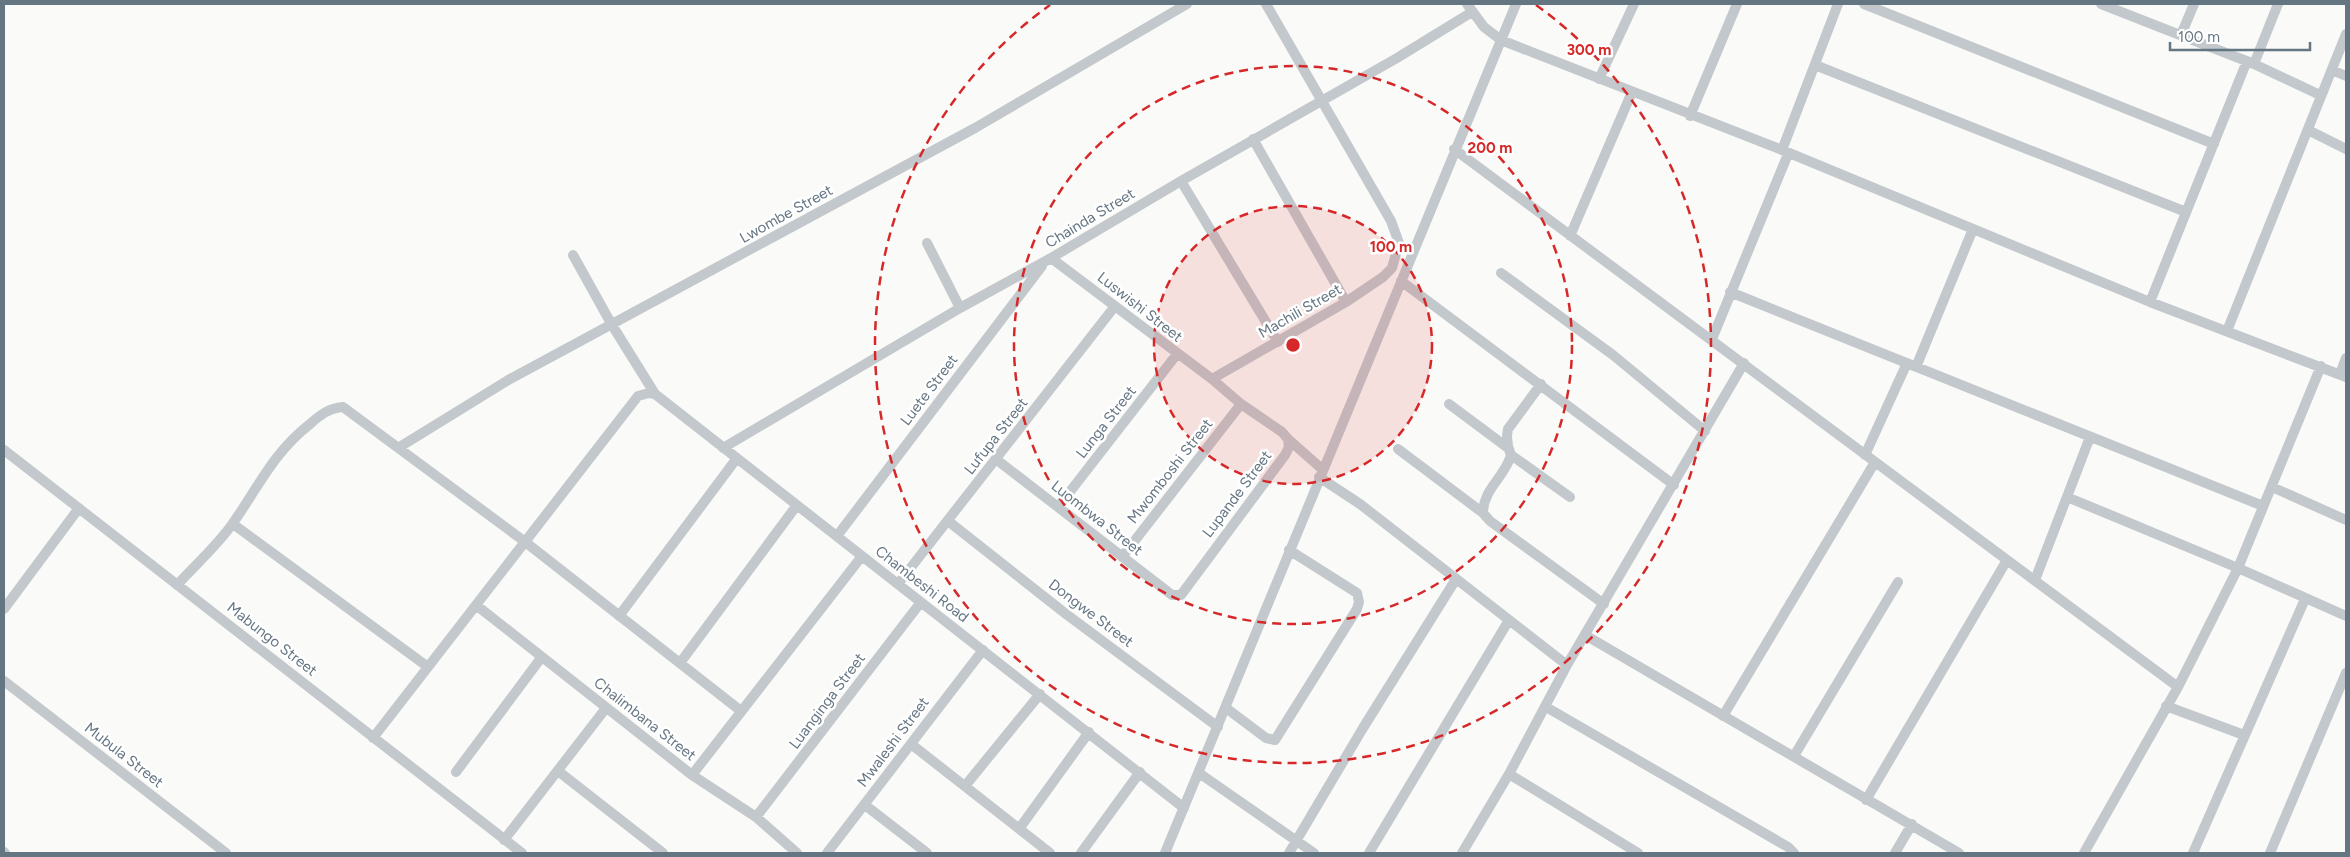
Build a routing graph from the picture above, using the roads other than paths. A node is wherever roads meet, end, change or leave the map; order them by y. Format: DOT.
graph roads {
  1 [pos="1187,4"];
  2 [pos="1266,4"];
  3 [pos="1516,4"];
  4 [pos="1634,4"];
  5 [pos="1737,4"];
  6 [pos="1838,4"];
  7 [pos="1864,4"];
  8 [pos="2101,4"];
  9 [pos="2194,4"];
  10 [pos="2278,4"];
  11 [pos="1470,8"];
  12 [pos="2346,34"];
  13 [pos="2181,35"];
  14 [pos="1501,40"];
  15 [pos="2250,62"];
  16 [pos="1814,66"];
  17 [pos="2332,70"];
  18 [pos="2346,76"];
  19 [pos="1598,79"];
  20 [pos="1632,92"];
  21 [pos="2320,95"];
  22 [pos="1320,100"];
  23 [pos="1690,116"];
  24 [pos="2308,130"];
  25 [pos="1253,139"];
  26 [pos="2214,144"];
  27 [pos="1454,149"];
  28 [pos="2346,149"];
  29 [pos="1784,152"];
  30 [pos="1181,181"];
  31 [pos="2186,212"];
  32 [pos="1973,229"];
  33 [pos="1570,236"];
  34 [pos="927,243"];
  35 [pos="573,255"];
  36 [pos="1048,260"];
  37 [pos="1393,264"];
  38 [pos="1501,272"];
  39 [pos="1403,278"];
  40 [pos="1730,292"];
  41 [pos="1346,302"];
  42 [pos="2150,302"];
  43 [pos="1116,306"];
  44 [pos="960,308"];
  45 [pos="612,325"];
  46 [pos="2227,331"];
  47 [pos="1712,339"];
  48 [pos="1278,342"];
  49 [pos="1178,354"];
  50 [pos="2346,358"];
  51 [pos="1744,363"];
  52 [pos="1912,365"];
  53 [pos="2320,366"];
  54 [pos="2343,375"];
  55 [pos="1212,379"];
  56 [pos="1541,384"];
  57 [pos="655,394"];
  58 [pos="1241,404"];
  59 [pos="1449,404"];
  60 [pos="1705,430"];
  61 [pos="2090,436"];
  62 [pos="1288,439"];
  63 [pos="398,448"];
  64 [pos="723,448"];
  65 [pos="1398,449"];
  66 [pos="4,450"];
  67 [pos="1510,451"];
  68 [pos="1865,455"];
  69 [pos="737,458"];
  70 [pos="997,460"];
  71 [pos="1875,462"];
  72 [pos="1321,473"];
  73 [pos="1674,484"];
  74 [pos="2272,486"];
  75 [pos="1570,497"];
  76 [pos="2067,498"];
  77 [pos="797,505"];
  78 [pos="2263,506"];
  79 [pos="1058,507"];
  80 [pos="79,508"];
  81 [pos="1483,513"];
  82 [pos="2346,520"];
  83 [pos="948,521"];
  84 [pos="232,524"];
  85 [pos="837,536"];
  86 [pos="524,541"];
  87 [pos="1289,550"];
  88 [pos="862,556"];
  89 [pos="1122,557"];
  90 [pos="2007,560"];
  91 [pos="2238,568"];
  92 [pos="1456,579"];
  93 [pos="2035,580"];
  94 [pos="1898,582"];
  95 [pos="898,584"];
  96 [pos="177,585"];
  97 [pos="1181,596"];
  98 [pos="2305,598"];
  99 [pos="921,602"];
  100 [pos="1604,604"];
  101 [pos="476,605"];
  102 [pos="4,609"];
  103 [pos="619,616"];
  104 [pos="2346,616"];
  105 [pos="1509,620"];
  106 [pos="1585,635"];
  107 [pos="983,650"];
  108 [pos="541,658"];
  109 [pos="680,663"];
  110 [pos="1567,665"];
  111 [pos="428,667"];
  112 [pos="2346,673"];
  113 [pos="4,681"];
  114 [pos="2178,687"];
  115 [pos="1040,694"];
  116 [pos="2166,706"];
  117 [pos="1546,707"];
  118 [pos="606,708"];
  119 [pos="1226,708"];
  120 [pos="741,711"];
  121 [pos="1723,716"];
  122 [pos="1218,727"];
  123 [pos="1089,732"];
  124 [pos="2244,735"];
  125 [pos="374,738"];
  126 [pos="911,744"];
  127 [pos="1794,756"];
  128 [pos="558,771"];
  129 [pos="456,772"];
  130 [pos="1140,772"];
  131 [pos="1199,773"];
  132 [pos="1509,774"];
  133 [pos="692,775"];
  134 [pos="965,786"];
  135 [pos="1866,800"];
  136 [pos="865,804"];
  137 [pos="1184,808"];
  138 [pos="756,818"];
  139 [pos="1912,824"];
  140 [pos="1019,829"];
  141 [pos="504,840"];
  142 [pos="1295,840"];
  143 [pos="1168,852"];
  144 [pos="226,853"];
  145 [pos="522,853"];
  146 [pos="663,853"];
  147 [pos="797,853"];
  148 [pos="828,853"];
  149 [pos="927,853"];
  150 [pos="1050,853"];
  151 [pos="1081,853"];
  152 [pos="1289,853"];
  153 [pos="1314,853"];
  154 [pos="1369,853"];
  155 [pos="1462,853"];
  156 [pos="1638,853"];
  157 [pos="1794,853"];
  158 [pos="1895,853"];
  159 [pos="1959,853"];
  160 [pos="2084,853"];
  161 [pos="2193,853"];
  162 [pos="2270,853"];
  1 -- 45 [label="street, Lwombe Street"];
  2 -- 22 [label="street"];
  3 -- 14 [label="street"];
  4 -- 19 [label="street"];
  5 -- 23 [label="street"];
  6 -- 16 [label="street"];
  7 -- 26 [label="street"];
  8 -- 13 [label="street"];
  9 -- 13 [label="street"];
  10 -- 15 [label="street"];
  11 -- 14 [label="street"];
  11 -- 22 [label="street, Chainda Street"];
  12 -- 17 [label="street"];
  13 -- 15 [label="street"];
  14 -- 19 [label="street"];
  14 -- 27 [label="street"];
  15 -- 21 [label="street"];
  15 -- 26 [label="street"];
  16 -- 29 [label="street"];
  16 -- 31 [label="street"];
  17 -- 18 [label="street"];
  17 -- 21 [label="street"];
  19 -- 20 [label="street"];
  20 -- 23 [label="street"];
  20 -- 33 [label="street"];
  21 -- 24 [label="street"];
  22 -- 25 [label="street, Chainda Street"];
  22 -- 37 [label="street"];
  23 -- 29 [label="street"];
  24 -- 28 [label="street"];
  24 -- 46 [label="street"];
  25 -- 30 [label="street, Chainda Street"];
  25 -- 41 [label="street"];
  26 -- 31 [label="street"];
  27 -- 33 [label="street"];
  27 -- 39 [label="street"];
  29 -- 32 [label="street"];
  29 -- 40 [label="street"];
  30 -- 36 [label="street, Chainda Street"];
  30 -- 48 [label="street"];
  31 -- 42 [label="street"];
  32 -- 42 [label="street"];
  32 -- 52 [label="street"];
  33 -- 47 [label="street"];
  34 -- 44 [label="street"];
  35 -- 45 [label="street, Chambeshi Road"];
  36 -- 43 [label="street, Luswishi Street"];
  36 -- 44 [label="street, Chainda Street"];
  36 -- 85 [label="street, Luete Street"];
  37 -- 39 [label="street"];
  37 -- 41 [label="street, Machili Street"];
  38 -- 60 [label="street"];
  39 -- 56 [label="street"];
  39 -- 72 [label="street"];
  40 -- 47 [label="street"];
  40 -- 52 [label="street"];
  41 -- 48 [label="street, Machili Street"];
  42 -- 46 [label="street"];
  43 -- 49 [label="street, Luswishi Street"];
  43 -- 70 [label="street, Lufupa Street"];
  44 -- 64 [label="street, Chainda Street"];
  45 -- 57 [label="street, Chambeshi Road"];
  45 -- 63 [label="street, Lwombe Street"];
  46 -- 53 [label="street"];
  47 -- 51 [label="street"];
  48 -- 55 [label="street, Machili Street"];
  49 -- 55 [label="street, Luswishi Street"];
  49 -- 79 [label="street, Lunga Street"];
  50 -- 54 [label="street"];
  51 -- 60 [label="street"];
  51 -- 68 [label="street"];
  52 -- 61 [label="street"];
  52 -- 68 [label="street"];
  53 -- 54 [label="street"];
  53 -- 74 [label="street"];
  55 -- 58 [label="street"];
  56 -- 67 [label="street"];
  56 -- 73 [label="street"];
  57 -- 64 [label="street, Chambeshi Road"];
  57 -- 86 [label="street"];
  58 -- 62 [label="street"];
  58 -- 89 [label="street, Mwomboshi Street"];
  59 -- 67 [label="street"];
  60 -- 73 [label="street"];
  61 -- 76 [label="street"];
  61 -- 78 [label="street"];
  62 -- 72 [label="street"];
  62 -- 97 [label="street, Lupande Street"];
  63 -- 84 [label="street"];
  63 -- 86 [label="street"];
  64 -- 69 [label="street, Chambeshi Road"];
  65 -- 81 [label="street"];
  66 -- 80 [label="street, Mabungo Street"];
  67 -- 75 [label="street"];
  67 -- 81 [label="street"];
  68 -- 71 [label="street"];
  69 -- 77 [label="street, Chambeshi Road"];
  69 -- 103 [label="street"];
  70 -- 79 [label="street, Luombwa Street"];
  70 -- 83 [label="street, Lufupa Street"];
  71 -- 90 [label="street"];
  71 -- 121 [label="street"];
  72 -- 87 [label="street"];
  72 -- 92 [label="street"];
  73 -- 100 [label="street"];
  74 -- 78 [label="street"];
  74 -- 82 [label="street"];
  76 -- 91 [label="street"];
  76 -- 93 [label="street"];
  77 -- 85 [label="street, Chambeshi Road"];
  77 -- 109 [label="street"];
  78 -- 91 [label="street"];
  79 -- 89 [label="street, Luombwa Street"];
  80 -- 96 [label="street, Mabungo Street"];
  80 -- 102 [label="street"];
  81 -- 100 [label="street"];
  83 -- 95 [label="street, Lufupa Street"];
  83 -- 122 [label="street, Dongwe Street"];
  84 -- 96 [label="street"];
  84 -- 111 [label="street"];
  85 -- 88 [label="street, Chambeshi Road"];
  86 -- 101 [label="street"];
  86 -- 103 [label="street"];
  87 -- 119 [label="street"];
  87 -- 119 [label="street"];
  88 -- 95 [label="street, Chambeshi Road"];
  88 -- 120 [label="street"];
  89 -- 97 [label="street, Luombwa Street"];
  90 -- 93 [label="street"];
  90 -- 135 [label="street"];
  91 -- 98 [label="street"];
  91 -- 114 [label="street"];
  92 -- 105 [label="street"];
  92 -- 142 [label="street"];
  93 -- 114 [label="street"];
  94 -- 127 [label="street"];
  95 -- 99 [label="street, Chambeshi Road"];
  96 -- 125 [label="street, Mabungo Street"];
  98 -- 104 [label="street"];
  98 -- 124 [label="street"];
  99 -- 107 [label="street, Chambeshi Road"];
  99 -- 138 [label="street, Luanginga Street"];
  100 -- 106 [label="street"];
  101 -- 108 [label="street, Chalimbana Street"];
  101 -- 111 [label="street"];
  103 -- 109 [label="street"];
  105 -- 110 [label="street"];
  105 -- 154 [label="street"];
  106 -- 110 [label="street"];
  106 -- 121 [label="street"];
  107 -- 115 [label="street, Chambeshi Road"];
  107 -- 126 [label="street, Mwaleshi Street"];
  108 -- 118 [label="street, Chalimbana Street"];
  108 -- 129 [label="street"];
  109 -- 120 [label="street"];
  110 -- 117 [label="street"];
  111 -- 125 [label="street"];
  112 -- 162 [label="street"];
  113 -- 144 [label="street, Mubula Street"];
  114 -- 116 [label="street"];
  115 -- 123 [label="street, Chambeshi Road"];
  115 -- 134 [label="street"];
  116 -- 124 [label="street"];
  116 -- 160 [label="street"];
  117 -- 132 [label="street"];
  117 -- 157 [label="street"];
  118 -- 128 [label="street"];
  118 -- 133 [label="street, Chalimbana Street"];
  119 -- 122 [label="street"];
  120 -- 133 [label="street"];
  121 -- 127 [label="street"];
  122 -- 131 [label="street"];
  123 -- 130 [label="street, Chambeshi Road"];
  123 -- 140 [label="street"];
  124 -- 161 [label="street"];
  125 -- 141 [label="street, Mabungo Street"];
  126 -- 134 [label="street"];
  126 -- 136 [label="street, Mwaleshi Street"];
  127 -- 135 [label="street"];
  128 -- 141 [label="street"];
  128 -- 146 [label="street"];
  130 -- 137 [label="street, Chambeshi Road"];
  130 -- 151 [label="street"];
  131 -- 137 [label="street"];
  131 -- 142 [label="street"];
  132 -- 155 [label="street"];
  132 -- 156 [label="street"];
  133 -- 138 [label="street, Chalimbana Street"];
  134 -- 140 [label="street"];
  135 -- 139 [label="street"];
  136 -- 148 [label="street, Mwaleshi Street"];
  136 -- 149 [label="street"];
  137 -- 143 [label="street"];
  138 -- 147 [label="street, Chalimbana Street"];
  139 -- 158 [label="street"];
  139 -- 159 [label="street"];
  140 -- 150 [label="street"];
  141 -- 145 [label="street, Mabungo Street"];
  142 -- 152 [label="street"];
  142 -- 153 [label="street"];
}
